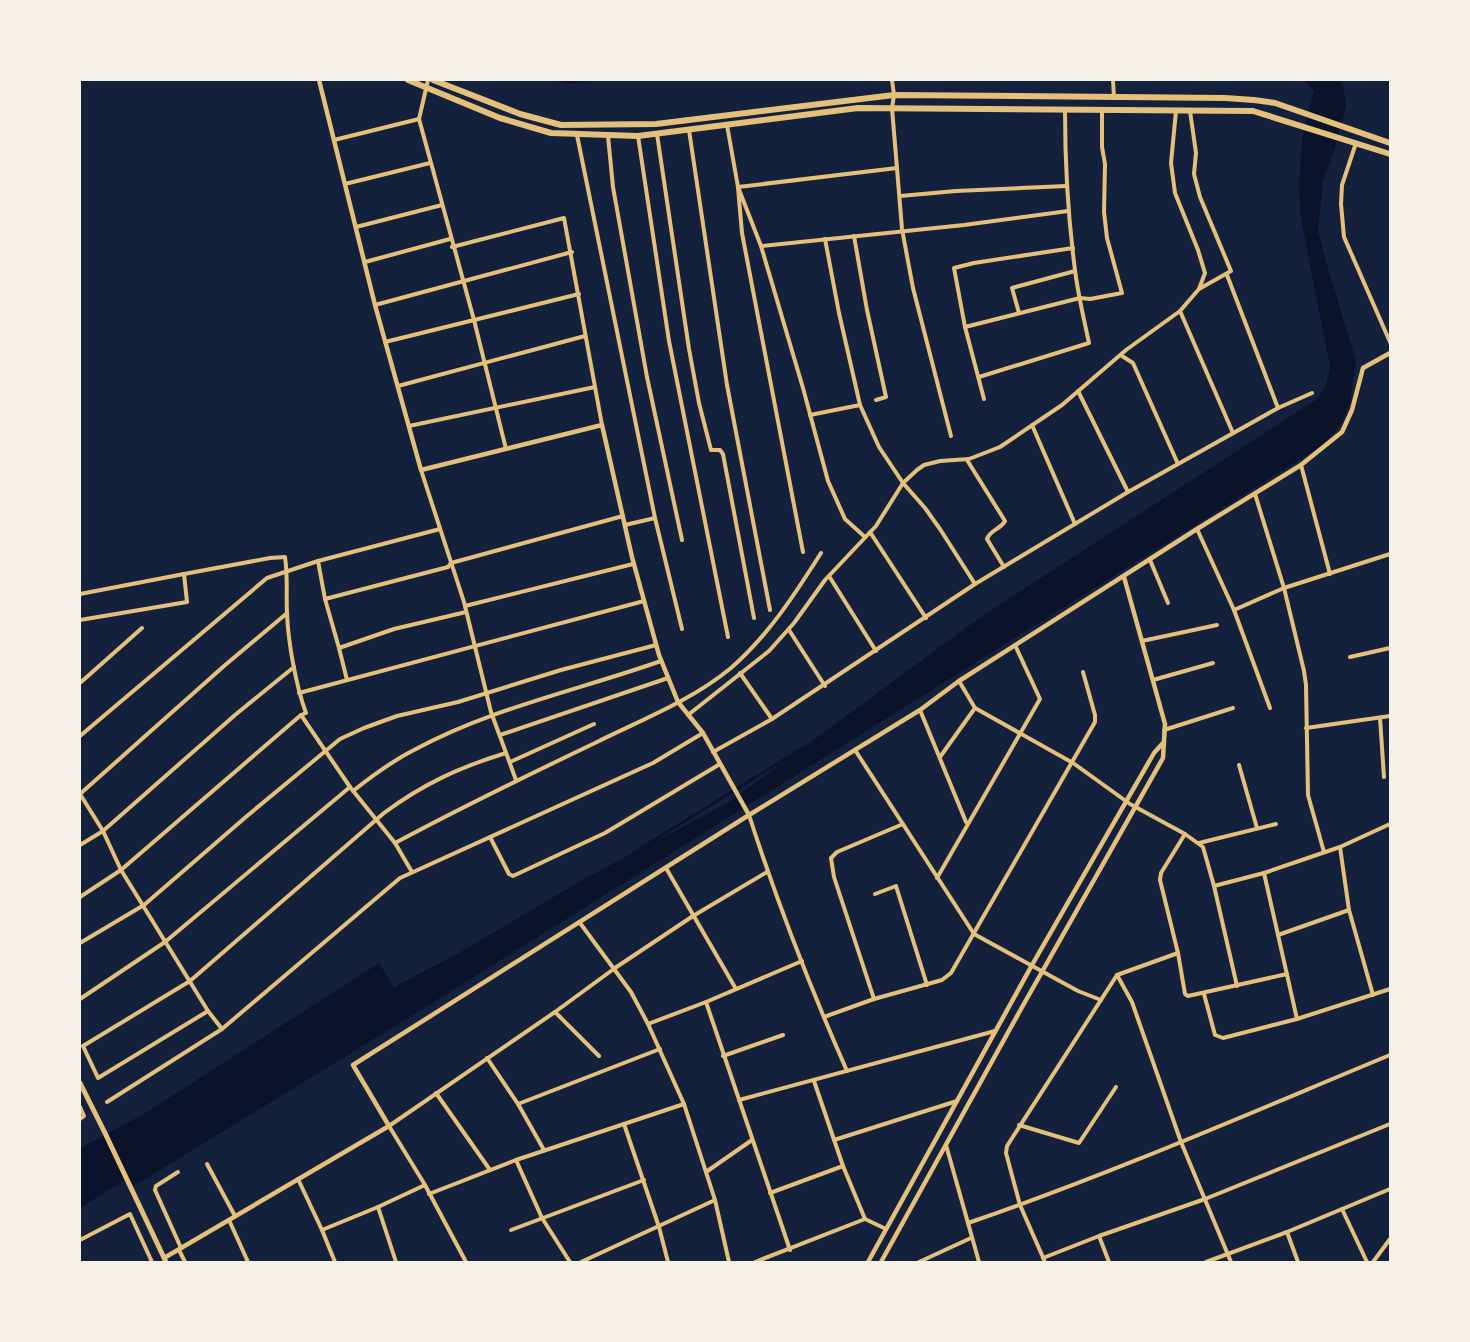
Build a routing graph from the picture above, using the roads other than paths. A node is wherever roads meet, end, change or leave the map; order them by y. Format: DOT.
graph roads {
  1 [pos="319,80"];
  2 [pos="408,80"];
  3 [pos="428,80"];
  4 [pos="434,80"];
  5 [pos="892,80"];
  6 [pos="1113,80"];
  7 [pos="425,87"];
  8 [pos="894,95"];
  9 [pos="1114,98"];
  10 [pos="892,108"];
  11 [pos="1065,109"];
  12 [pos="1102,110"];
  13 [pos="1113,110"];
  14 [pos="1176,110"];
  15 [pos="1190,110"];
  16 [pos="419,119"];
  17 [pos="728,125"];
  18 [pos="689,130"];
  19 [pos="657,134"];
  20 [pos="577,135"];
  21 [pos="608,136"];
  22 [pos="638,136"];
  23 [pos="334,140"];
  24 [pos="1354,142"];
  25 [pos="1390,143"];
  26 [pos="1390,154"];
  27 [pos="430,163"];
  28 [pos="897,168"];
  29 [pos="345,184"];
  30 [pos="1066,186"];
  31 [pos="738,188"];
  32 [pos="900,196"];
  33 [pos="442,205"];
  34 [pos="1068,211"];
  35 [pos="356,227"];
  36 [pos="903,231"];
  37 [pos="854,236"];
  38 [pos="450,238"];
  39 [pos="825,239"];
  40 [pos="760,246"];
  41 [pos="452,247"];
  42 [pos="1073,248"];
  43 [pos="572,252"];
  44 [pos="365,262"];
  45 [pos="1075,271"];
  46 [pos="1227,275"];
  47 [pos="462,281"];
  48 [pos="1199,289"];
  49 [pos="579,294"];
  50 [pos="1080,298"];
  51 [pos="375,305"];
  52 [pos="1180,311"];
  53 [pos="1019,313"];
  54 [pos="474,320"];
  55 [pos="965,327"];
  56 [pos="585,336"];
  57 [pos="385,342"];
  58 [pos="1390,342"];
  59 [pos="1390,353"];
  60 [pos="1122,356"];
  61 [pos="485,362"];
  62 [pos="979,377"];
  63 [pos="398,386"];
  64 [pos="595,387"];
  65 [pos="1078,391"];
  66 [pos="1312,393"];
  67 [pos="984,399"];
  68 [pos="876,400"];
  69 [pos="860,405"];
  70 [pos="496,408"];
  71 [pos="1278,408"];
  72 [pos="810,415"];
  73 [pos="602,425"];
  74 [pos="1032,425"];
  75 [pos="409,426"];
  76 [pos="1233,433"];
  77 [pos="951,436"];
  78 [pos="506,450"];
  79 [pos="966,459"];
  80 [pos="1178,464"];
  81 [pos="1301,465"];
  82 [pos="421,470"];
  83 [pos="903,483"];
  84 [pos="1128,492"];
  85 [pos="1255,494"];
  86 [pos="623,516"];
  87 [pos="656,518"];
  88 [pos="1075,524"];
  89 [pos="625,525"];
  90 [pos="440,529"];
  91 [pos="1197,529"];
  92 [pos="870,532"];
  93 [pos="866,537"];
  94 [pos="682,540"];
  95 [pos="803,552"];
  96 [pos="821,553"];
  97 [pos="1390,554"];
  98 [pos="1150,560"];
  99 [pos="318,561"];
  100 [pos="451,563"];
  101 [pos="633,564"];
  102 [pos="1004,567"];
  103 [pos="287,572"];
  104 [pos="184,574"];
  105 [pos="1330,574"];
  106 [pos="829,576"];
  107 [pos="1124,577"];
  108 [pos="975,584"];
  109 [pos="1284,588"];
  110 [pos="80,594"];
  111 [pos="325,599"];
  112 [pos="644,602"];
  113 [pos="1167,603"];
  114 [pos="466,609"];
  115 [pos="770,610"];
  116 [pos="1234,610"];
  117 [pos="287,614"];
  118 [pos="754,618"];
  119 [pos="926,618"];
  120 [pos="80,621"];
  121 [pos="1217,625"];
  122 [pos="142,628"];
  123 [pos="682,628"];
  124 [pos="789,630"];
  125 [pos="728,637"];
  126 [pos="1142,641"];
  127 [pos="656,645"];
  128 [pos="1015,645"];
  129 [pos="475,646"];
  130 [pos="339,648"];
  131 [pos="1390,648"];
  132 [pos="876,651"];
  133 [pos="1350,657"];
  134 [pos="661,662"];
  135 [pos="1213,663"];
  136 [pos="295,666"];
  137 [pos="1083,672"];
  138 [pos="740,674"];
  139 [pos="668,678"];
  140 [pos="347,680"];
  141 [pos="1152,680"];
  142 [pos="959,681"];
  143 [pos="80,683"];
  144 [pos="825,686"];
  145 [pos="299,693"];
  146 [pos="487,694"];
  147 [pos="678,702"];
  148 [pos="975,708"];
  149 [pos="1233,708"];
  150 [pos="1270,708"];
  151 [pos="920,711"];
  152 [pos="301,715"];
  153 [pos="687,715"];
  154 [pos="1390,716"];
  155 [pos="493,717"];
  156 [pos="1380,717"];
  157 [pos="771,719"];
  158 [pos="594,724"];
  159 [pos="1306,728"];
  160 [pos="1164,730"];
  161 [pos="1019,732"];
  162 [pos="703,733"];
  163 [pos="500,735"];
  164 [pos="80,736"];
  165 [pos="1163,743"];
  166 [pos="855,749"];
  167 [pos="324,751"];
  168 [pos="713,752"];
  169 [pos="506,753"];
  170 [pos="939,758"];
  171 [pos="510,762"];
  172 [pos="1073,763"];
  173 [pos="720,764"];
  174 [pos="1239,765"];
  175 [pos="1384,777"];
  176 [pos="516,780"];
  177 [pos="351,789"];
  178 [pos="80,794"];
  179 [pos="1126,801"];
  180 [pos="1137,808"];
  181 [pos="749,815"];
  182 [pos="376,822"];
  183 [pos="967,823"];
  184 [pos="903,824"];
  185 [pos="1276,824"];
  186 [pos="1390,824"];
  187 [pos="1257,828"];
  188 [pos="103,831"];
  189 [pos="1185,834"];
  190 [pos="490,837"];
  191 [pos="395,843"];
  192 [pos="1198,843"];
  193 [pos="80,845"];
  194 [pos="1340,847"];
  195 [pos="1324,852"];
  196 [pos="666,868"];
  197 [pos="121,870"];
  198 [pos="412,872"];
  199 [pos="767,872"];
  200 [pos="1264,873"];
  201 [pos="937,878"];
  202 [pos="1214,886"];
  203 [pos="875,894"];
  204 [pos="80,897"];
  205 [pos="144,905"];
  206 [pos="1349,910"];
  207 [pos="693,916"];
  208 [pos="580,923"];
  209 [pos="974,934"];
  210 [pos="1278,935"];
  211 [pos="165,942"];
  212 [pos="80,943"];
  213 [pos="1178,953"];
  214 [pos="802,960"];
  215 [pos="1032,965"];
  216 [pos="615,968"];
  217 [pos="1043,971"];
  218 [pos="1287,974"];
  219 [pos="1117,975"];
  220 [pos="190,981"];
  221 [pos="927,984"];
  222 [pos="1237,986"];
  223 [pos="736,989"];
  224 [pos="1390,989"];
  225 [pos="1204,994"];
  226 [pos="1373,995"];
  227 [pos="80,999"];
  228 [pos="874,999"];
  229 [pos="1101,1000"];
  230 [pos="706,1002"];
  231 [pos="208,1011"];
  232 [pos="555,1012"];
  233 [pos="824,1017"];
  234 [pos="1297,1019"];
  235 [pos="648,1024"];
  236 [pos="222,1029"];
  237 [pos="996,1031"];
  238 [pos="783,1035"];
  239 [pos="660,1049"];
  240 [pos="1390,1055"];
  241 [pos="599,1056"];
  242 [pos="723,1056"];
  243 [pos="487,1058"];
  244 [pos="848,1071"];
  245 [pos="814,1081"];
  246 [pos="80,1083"];
  247 [pos="1116,1087"];
  248 [pos="436,1094"];
  249 [pos="739,1100"];
  250 [pos="957,1101"];
  251 [pos="107,1102"];
  252 [pos="518,1104"];
  253 [pos="684,1104"];
  254 [pos="80,1107"];
  255 [pos="80,1119"];
  256 [pos="624,1124"];
  257 [pos="1390,1124"];
  258 [pos="1019,1125"];
  259 [pos="389,1126"];
  260 [pos="752,1140"];
  261 [pos="834,1140"];
  262 [pos="1181,1142"];
  263 [pos="946,1145"];
  264 [pos="544,1150"];
  265 [pos="516,1160"];
  266 [pos="207,1164"];
  267 [pos="843,1166"];
  268 [pos="490,1170"];
  269 [pos="178,1172"];
  270 [pos="706,1172"];
  271 [pos="298,1179"];
  272 [pos="644,1180"];
  273 [pos="424,1185"];
  274 [pos="1390,1189"];
  275 [pos="770,1193"];
  276 [pos="429,1194"];
  277 [pos="1205,1199"];
  278 [pos="715,1200"];
  279 [pos="1020,1205"];
  280 [pos="378,1207"];
  281 [pos="1342,1209"];
  282 [pos="235,1216"];
  283 [pos="542,1218"];
  284 [pos="865,1219"];
  285 [pos="230,1220"];
  286 [pos="968,1223"];
  287 [pos="659,1227"];
  288 [pos="886,1229"];
  289 [pos="322,1230"];
  290 [pos="511,1230"];
  291 [pos="1287,1232"];
  292 [pos="1099,1236"];
  293 [pos="971,1238"];
  294 [pos="1390,1239"];
  295 [pos="80,1240"];
  296 [pos="180,1249"];
  297 [pos="790,1250"];
  298 [pos="1227,1254"];
  299 [pos="165,1260"];
  300 [pos="1044,1260"];
  301 [pos="152,1263"];
  302 [pos="185,1263"];
  303 [pos="248,1263"];
  304 [pos="335,1263"];
  305 [pos="396,1263"];
  306 [pos="466,1263"];
  307 [pos="570,1263"];
  308 [pos="581,1263"];
  309 [pos="668,1263"];
  310 [pos="729,1263"];
  311 [pos="755,1263"];
  312 [pos="868,1263"];
  313 [pos="881,1263"];
  314 [pos="919,1263"];
  315 [pos="979,1263"];
  316 [pos="1109,1263"];
  317 [pos="1206,1263"];
  318 [pos="1231,1263"];
  319 [pos="1298,1263"];
  320 [pos="1367,1263"];
  321 [pos="1373,1263"];
  1 -- 23 [label="street"];
  2 -- 7 [label="main road"];
  3 -- 7 [label="street"];
  4 -- 8 [label="main road"];
  5 -- 8 [label="street"];
  6 -- 9 [label="street"];
  7 -- 16 [label="street"];
  7 -- 20 [label="main road"];
  8 -- 9 [label="main road"];
  8 -- 10 [label="street"];
  9 -- 13 [label="main road"];
  9 -- 25 [label="main road"];
  10 -- 11 [label="main road"];
  10 -- 17 [label="main road"];
  10 -- 28 [label="street"];
  11 -- 12 [label="main road"];
  11 -- 30 [label="street"];
  12 -- 13 [label="main road"];
  12 -- 50 [label="street"];
  13 -- 14 [label="main road"];
  14 -- 15 [label="main road"];
  14 -- 48 [label="street"];
  15 -- 24 [label="main road"];
  15 -- 46 [label="street"];
  16 -- 23 [label="street"];
  16 -- 27 [label="street"];
  17 -- 18 [label="main road"];
  17 -- 31 [label="street"];
  18 -- 19 [label="main road"];
  18 -- 115 [label="street"];
  19 -- 22 [label="main road"];
  19 -- 118 [label="street"];
  20 -- 21 [label="main road"];
  20 -- 87 [label="street"];
  21 -- 22 [label="main road"];
  21 -- 94 [label="street"];
  22 -- 125 [label="street"];
  23 -- 29 [label="street"];
  24 -- 26 [label="main road"];
  24 -- 58 [label="street"];
  27 -- 29 [label="street"];
  27 -- 33 [label="street"];
  28 -- 31 [label="street"];
  28 -- 32 [label="street"];
  29 -- 35 [label="street"];
  30 -- 32 [label="street"];
  30 -- 34 [label="street"];
  31 -- 40 [label="street"];
  31 -- 95 [label="street"];
  32 -- 36 [label="street"];
  33 -- 35 [label="street"];
  33 -- 38 [label="street"];
  34 -- 36 [label="street"];
  34 -- 42 [label="street"];
  35 -- 44 [label="street"];
  36 -- 37 [label="street"];
  36 -- 77 [label="street"];
  37 -- 39 [label="street"];
  37 -- 68 [label="street"];
  38 -- 41 [label="street"];
  38 -- 44 [label="street"];
  39 -- 40 [label="street"];
  39 -- 69 [label="street"];
  40 -- 72 [label="street"];
  41 -- 43 [label="street"];
  41 -- 47 [label="street"];
  42 -- 45 [label="street"];
  42 -- 55 [label="street"];
  43 -- 47 [label="street"];
  43 -- 49 [label="street"];
  44 -- 51 [label="street"];
  45 -- 50 [label="street"];
  45 -- 53 [label="street"];
  46 -- 48 [label="street"];
  46 -- 71 [label="street"];
  47 -- 51 [label="street"];
  47 -- 54 [label="street"];
  48 -- 52 [label="street"];
  49 -- 54 [label="street"];
  49 -- 56 [label="street"];
  50 -- 53 [label="street"];
  50 -- 62 [label="street"];
  51 -- 57 [label="street"];
  52 -- 60 [label="street"];
  52 -- 76 [label="street"];
  53 -- 55 [label="street"];
  54 -- 57 [label="street"];
  54 -- 61 [label="street"];
  55 -- 62 [label="street"];
  56 -- 61 [label="street"];
  56 -- 64 [label="street"];
  57 -- 63 [label="street"];
  59 -- 81 [label="street"];
  60 -- 65 [label="street"];
  60 -- 80 [label="street"];
  61 -- 63 [label="street"];
  61 -- 70 [label="street"];
  62 -- 67 [label="street"];
  63 -- 75 [label="street"];
  64 -- 70 [label="street"];
  64 -- 73 [label="street"];
  65 -- 74 [label="street"];
  65 -- 84 [label="street"];
  66 -- 71 [label="street"];
  69 -- 72 [label="street"];
  69 -- 83 [label="street"];
  70 -- 75 [label="street"];
  70 -- 78 [label="street"];
  71 -- 76 [label="street"];
  72 -- 93 [label="street"];
  73 -- 78 [label="street"];
  73 -- 86 [label="street"];
  74 -- 79 [label="street"];
  74 -- 88 [label="street"];
  75 -- 82 [label="street"];
  76 -- 80 [label="street"];
  78 -- 82 [label="street"];
  79 -- 83 [label="street"];
  79 -- 102 [label="street"];
  80 -- 84 [label="street"];
  81 -- 85 [label="street"];
  81 -- 105 [label="street"];
  82 -- 90 [label="street"];
  83 -- 92 [label="street"];
  83 -- 108 [label="street"];
  84 -- 88 [label="street"];
  85 -- 91 [label="street"];
  85 -- 109 [label="street"];
  86 -- 89 [label="street"];
  86 -- 100 [label="street"];
  87 -- 89 [label="street"];
  87 -- 123 [label="street"];
  88 -- 102 [label="street"];
  89 -- 101 [label="street"];
  90 -- 99 [label="street"];
  90 -- 100 [label="street"];
  91 -- 98 [label="street"];
  91 -- 116 [label="street"];
  92 -- 93 [label="street"];
  92 -- 119 [label="street"];
  93 -- 106 [label="street"];
  96 -- 147 [label="street"];
  97 -- 105 [label="street"];
  98 -- 107 [label="street"];
  98 -- 113 [label="street"];
  99 -- 103 [label="street"];
  99 -- 111 [label="street"];
  100 -- 111 [label="street"];
  100 -- 114 [label="street"];
  101 -- 112 [label="street"];
  101 -- 114 [label="street"];
  102 -- 108 [label="street"];
  103 -- 104 [label="street"];
  103 -- 117 [label="street"];
  103 -- 164 [label="street"];
  104 -- 110 [label="street"];
  104 -- 120 [label="street"];
  105 -- 109 [label="street"];
  106 -- 124 [label="street"];
  106 -- 132 [label="street"];
  107 -- 126 [label="street"];
  107 -- 128 [label="street"];
  108 -- 119 [label="street"];
  109 -- 116 [label="street"];
  109 -- 159 [label="street"];
  111 -- 130 [label="street"];
  112 -- 127 [label="street"];
  112 -- 129 [label="street"];
  114 -- 129 [label="street"];
  114 -- 130 [label="street"];
  116 -- 150 [label="street"];
  117 -- 136 [label="street"];
  117 -- 178 [label="street"];
  119 -- 132 [label="street"];
  121 -- 126 [label="street"];
  122 -- 143 [label="street"];
  124 -- 138 [label="street"];
  124 -- 144 [label="street"];
  126 -- 141 [label="street"];
  127 -- 134 [label="street"];
  127 -- 146 [label="street"];
  128 -- 142 [label="street"];
  128 -- 161 [label="street"];
  129 -- 140 [label="street"];
  129 -- 146 [label="street"];
  130 -- 140 [label="street"];
  131 -- 133 [label="street"];
  132 -- 144 [label="street"];
  134 -- 139 [label="street"];
  134 -- 155 [label="street"];
  135 -- 141 [label="street"];
  136 -- 145 [label="street"];
  136 -- 188 [label="street"];
  137 -- 172 [label="street"];
  138 -- 153 [label="street"];
  138 -- 157 [label="street"];
  139 -- 147 [label="street"];
  139 -- 163 [label="street"];
  140 -- 145 [label="street"];
  141 -- 160 [label="street"];
  142 -- 148 [label="street"];
  142 -- 151 [label="street"];
  144 -- 157 [label="street"];
  145 -- 152 [label="street"];
  146 -- 155 [label="street"];
  146 -- 167 [label="street"];
  147 -- 153 [label="street"];
  147 -- 176 [label="street"];
  148 -- 161 [label="street"];
  148 -- 170 [label="street"];
  149 -- 160 [label="street"];
  151 -- 166 [label="street"];
  151 -- 170 [label="street"];
  152 -- 167 [label="street"];
  152 -- 197 [label="street"];
  153 -- 162 [label="street"];
  154 -- 156 [label="street"];
  155 -- 163 [label="street"];
  155 -- 177 [label="street"];
  156 -- 159 [label="street"];
  156 -- 175 [label="street"];
  157 -- 168 [label="street"];
  158 -- 171 [label="street"];
  159 -- 195 [label="street"];
  160 -- 165 [label="street"];
  161 -- 172 [label="street"];
  161 -- 183 [label="street"];
  162 -- 168 [label="street"];
  162 -- 190 [label="street"];
  163 -- 169 [label="street"];
  165 -- 179 [label="street"];
  165 -- 180 [label="street"];
  166 -- 181 [label="street"];
  166 -- 184 [label="street"];
  167 -- 177 [label="street"];
  167 -- 205 [label="street"];
  168 -- 173 [label="street"];
  169 -- 171 [label="street"];
  169 -- 182 [label="street"];
  170 -- 183 [label="street"];
  171 -- 176 [label="street"];
  172 -- 179 [label="street"];
  172 -- 209 [label="street"];
  173 -- 181 [label="street"];
  173 -- 190 [label="street"];
  174 -- 187 [label="street"];
  176 -- 191 [label="street"];
  177 -- 182 [label="street"];
  177 -- 211 [label="street"];
  178 -- 188 [label="street"];
  179 -- 180 [label="street"];
  179 -- 215 [label="street"];
  180 -- 189 [label="street"];
  180 -- 217 [label="street"];
  181 -- 196 [label="street"];
  181 -- 199 [label="street"];
  182 -- 191 [label="street"];
  182 -- 220 [label="street"];
  183 -- 201 [label="street"];
  184 -- 201 [label="street"];
  184 -- 228 [label="street"];
  185 -- 187 [label="street"];
  186 -- 194 [label="street"];
  187 -- 192 [label="street"];
  188 -- 193 [label="street"];
  188 -- 197 [label="street"];
  189 -- 192 [label="street"];
  189 -- 213 [label="street"];
  190 -- 198 [label="street"];
  191 -- 198 [label="street"];
  192 -- 202 [label="street"];
  194 -- 195 [label="street"];
  194 -- 206 [label="street"];
  195 -- 200 [label="street"];
  196 -- 207 [label="street"];
  196 -- 208 [label="street"];
  197 -- 204 [label="street"];
  197 -- 205 [label="street"];
  198 -- 236 [label="street"];
  199 -- 207 [label="street"];
  199 -- 214 [label="street"];
  200 -- 202 [label="street"];
  200 -- 210 [label="street"];
  201 -- 209 [label="street"];
  202 -- 222 [label="street"];
  203 -- 221 [label="street"];
  205 -- 211 [label="street"];
  205 -- 212 [label="street"];
  206 -- 210 [label="street"];
  206 -- 226 [label="street"];
  207 -- 216 [label="street"];
  207 -- 223 [label="street"];
  208 -- 216 [label="street"];
  208 -- 259 [label="street"];
  209 -- 215 [label="street"];
  209 -- 221 [label="street"];
  210 -- 218 [label="street"];
  211 -- 220 [label="street"];
  211 -- 227 [label="street"];
  213 -- 219 [label="street"];
  213 -- 225 [label="street"];
  214 -- 223 [label="street"];
  214 -- 233 [label="street"];
  215 -- 217 [label="street"];
  215 -- 237 [label="street"];
  216 -- 232 [label="street"];
  216 -- 235 [label="street"];
  217 -- 229 [label="street"];
  217 -- 263 [label="street"];
  218 -- 222 [label="street"];
  218 -- 234 [label="street"];
  219 -- 229 [label="street"];
  219 -- 262 [label="street"];
  220 -- 231 [label="street"];
  220 -- 231 [label="street"];
  221 -- 228 [label="street"];
  222 -- 225 [label="street"];
  223 -- 230 [label="street"];
  224 -- 226 [label="street"];
  225 -- 234 [label="street"];
  226 -- 234 [label="street"];
  228 -- 233 [label="street"];
  229 -- 258 [label="street"];
  230 -- 235 [label="street"];
  230 -- 242 [label="street"];
  231 -- 236 [label="street"];
  232 -- 241 [label="street"];
  232 -- 243 [label="street"];
  233 -- 244 [label="street"];
  235 -- 239 [label="street"];
  236 -- 251 [label="street"];
  237 -- 244 [label="street"];
  237 -- 250 [label="street"];
  238 -- 242 [label="street"];
  239 -- 252 [label="street"];
  239 -- 253 [label="street"];
  240 -- 262 [label="street"];
  242 -- 249 [label="street"];
  243 -- 248 [label="street"];
  243 -- 252 [label="street"];
  244 -- 245 [label="street"];
  245 -- 249 [label="street"];
  245 -- 261 [label="street"];
  246 -- 299 [label="main road"];
  247 -- 258 [label="street"];
  248 -- 259 [label="street"];
  248 -- 268 [label="street"];
  249 -- 260 [label="street"];
  250 -- 261 [label="street"];
  250 -- 288 [label="street"];
  252 -- 264 [label="street"];
  253 -- 256 [label="street"];
  253 -- 270 [label="street"];
  254 -- 255 [label="street"];
  256 -- 264 [label="street"];
  256 -- 272 [label="street"];
  257 -- 277 [label="street"];
  258 -- 279 [label="street"];
  259 -- 271 [label="street"];
  259 -- 273 [label="street"];
  260 -- 270 [label="street"];
  260 -- 275 [label="street"];
  261 -- 267 [label="street"];
  262 -- 277 [label="street"];
  262 -- 279 [label="street"];
  263 -- 286 [label="street"];
  263 -- 313 [label="street"];
  264 -- 265 [label="street"];
  265 -- 268 [label="street"];
  265 -- 283 [label="street"];
  266 -- 282 [label="street"];
  267 -- 275 [label="street"];
  267 -- 284 [label="street"];
  268 -- 276 [label="street"];
  269 -- 296 [label="street"];
  270 -- 278 [label="street"];
  271 -- 282 [label="street"];
  271 -- 289 [label="street"];
  272 -- 283 [label="street"];
  272 -- 287 [label="street"];
  273 -- 276 [label="street"];
  273 -- 280 [label="street"];
  274 -- 281 [label="street"];
  275 -- 297 [label="street"];
  276 -- 306 [label="street"];
  277 -- 292 [label="street"];
  277 -- 298 [label="street"];
  278 -- 287 [label="street"];
  278 -- 310 [label="street"];
  279 -- 286 [label="street"];
  279 -- 300 [label="street"];
  280 -- 289 [label="street"];
  280 -- 305 [label="street"];
  281 -- 291 [label="street"];
  281 -- 320 [label="street"];
  282 -- 285 [label="street"];
  283 -- 290 [label="street"];
  283 -- 307 [label="street"];
  284 -- 288 [label="street"];
  284 -- 297 [label="street"];
  285 -- 296 [label="street"];
  285 -- 303 [label="street"];
  286 -- 293 [label="street"];
  287 -- 308 [label="street"];
  287 -- 309 [label="street"];
  288 -- 312 [label="street"];
  289 -- 304 [label="street"];
  291 -- 298 [label="street"];
  291 -- 319 [label="street"];
  292 -- 300 [label="street"];
  292 -- 316 [label="street"];
  293 -- 314 [label="street"];
  293 -- 315 [label="street"];
  294 -- 321 [label="street"];
  295 -- 301 [label="street"];
  296 -- 299 [label="street"];
  296 -- 302 [label="street"];
  297 -- 311 [label="street"];
  298 -- 317 [label="street"];
  298 -- 318 [label="street"];
}
